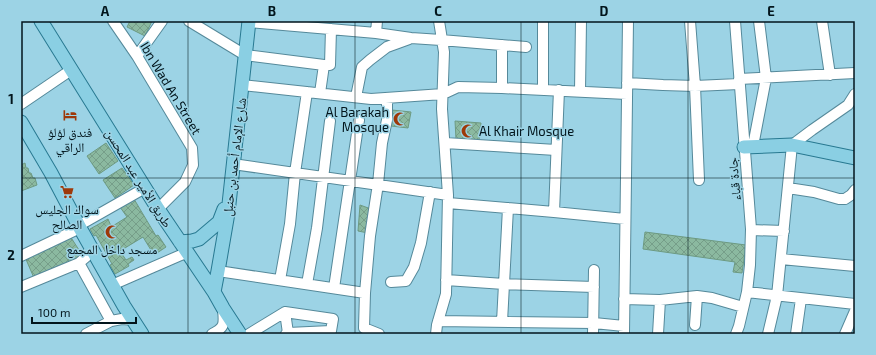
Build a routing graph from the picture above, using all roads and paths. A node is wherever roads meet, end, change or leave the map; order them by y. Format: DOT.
graph roads {
  1 [pos="42,21"];
  2 [pos="113,21"];
  3 [pos="162,21"];
  4 [pos="190,21"];
  5 [pos="377,21"];
  6 [pos="439,21"];
  7 [pos="543,21"];
  8 [pos="581,21"];
  9 [pos="628,21"];
  10 [pos="690,21"];
  11 [pos="735,21"];
  12 [pos="759,21"];
  13 [pos="822,21"];
  14 [pos="249,22"];
  15 [pos="348,26"];
  16 [pos="332,29"];
  17 [pos="376,33"];
  18 [pos="411,38"];
  19 [pos="442,40"];
  20 [pos="502,45"];
  21 [pos="526,47"];
  22 [pos="245,55"];
  23 [pos="137,56"];
  24 [pos="324,65"];
  25 [pos="71,70"];
  26 [pos="855,73"];
  27 [pos="830,75"];
  28 [pos="766,78"];
  29 [pos="739,82"];
  30 [pos="627,83"];
  31 [pos="242,85"];
  32 [pos="695,86"];
  33 [pos="502,88"];
  34 [pos="543,90"];
  35 [pos="559,90"];
  36 [pos="580,91"];
  37 [pos="307,92"];
  38 [pos="320,93"];
  39 [pos="443,94"];
  40 [pos="627,94"];
  41 [pos="855,94"];
  42 [pos="356,97"];
  43 [pos="387,98"];
  44 [pos="21,104"];
  45 [pos="359,120"];
  46 [pos="330,121"];
  47 [pos="22,126"];
  48 [pos="445,143"];
  49 [pos="792,145"];
  50 [pos="748,147"];
  51 [pos="556,150"];
  52 [pos="855,158"];
  53 [pos="233,164"];
  54 [pos="295,173"];
  55 [pos="323,176"];
  56 [pos="700,180"];
  57 [pos="351,181"];
  58 [pos="378,184"];
  59 [pos="145,188"];
  60 [pos="788,188"];
  61 [pos="855,190"];
  62 [pos="430,192"];
  63 [pos="230,196"];
  64 [pos="448,199"];
  65 [pos="508,208"];
  66 [pos="158,209"];
  67 [pos="554,212"];
  68 [pos="625,219"];
  69 [pos="79,227"];
  70 [pos="751,230"];
  71 [pos="784,231"];
  72 [pos="92,248"];
  73 [pos="184,248"];
  74 [pos="21,256"];
  75 [pos="781,259"];
  76 [pos="79,263"];
  77 [pos="855,266"];
  78 [pos="218,270"];
  79 [pos="594,270"];
  80 [pos="280,280"];
  81 [pos="446,280"];
  82 [pos="391,282"];
  83 [pos="307,284"];
  84 [pos="504,284"];
  85 [pos="112,285"];
  86 [pos="21,287"];
  87 [pos="594,287"];
  88 [pos="334,288"];
  89 [pos="214,292"];
  90 [pos="747,292"];
  91 [pos="365,293"];
  92 [pos="697,296"];
  93 [pos="777,296"];
  94 [pos="624,299"];
  95 [pos="801,299"];
  96 [pos="660,300"];
  97 [pos="855,304"];
  98 [pos="743,307"];
  99 [pos="223,308"];
  100 [pos="285,312"];
  101 [pos="855,312"];
  102 [pos="134,320"];
  103 [pos="438,321"];
  104 [pos="112,322"];
  105 [pos="502,322"];
  106 [pos="594,323"];
  107 [pos="695,325"];
  108 [pos="224,330"];
  109 [pos="624,330"];
  110 [pos="287,333"];
  111 [pos="86,334"];
  112 [pos="142,334"];
  113 [pos="212,334"];
  114 [pos="240,334"];
  115 [pos="249,334"];
  116 [pos="379,334"];
  117 [pos="436,334"];
  118 [pos="593,334"];
  119 [pos="658,334"];
  120 [pos="736,334"];
  121 [pos="768,334"];
  122 [pos="796,334"];
  123 [pos="845,334"];
  1 -- 25 [label="main road, طريق الأمير عبد المحسن"];
  2 -- 23 [label="street, Ibn Wad An Street"];
  3 -- 23 [label="street"];
  4 -- 22 [label="street"];
  5 -- 17 [label="street"];
  6 -- 19 [label="street"];
  7 -- 34 [label="street"];
  8 -- 36 [label="street"];
  9 -- 30 [label="street"];
  10 -- 32 [label="street"];
  11 -- 29 [label="street, جادة قباء"];
  12 -- 28 [label="street"];
  13 -- 27 [label="street"];
  14 -- 16 [label="street"];
  14 -- 22 [label="main road, شارع الإمام أحمد بن حنبل"];
  15 -- 16 [label="street"];
  15 -- 17 [label="street"];
  16 -- 24 [label="street"];
  17 -- 18 [label="street"];
  18 -- 19 [label="street"];
  18 -- 42 [label="street"];
  19 -- 20 [label="street"];
  19 -- 39 [label="street"];
  20 -- 21 [label="street"];
  20 -- 33 [label="street"];
  22 -- 24 [label="street"];
  22 -- 31 [label="main road, شارع الإمام أحمد بن حنبل"];
  23 -- 66 [label="street, Ibn Wad An Street"];
  24 -- 38 [label="street"];
  25 -- 44 [label="street"];
  25 -- 59 [label="main road, طريق الأمير عبد المحسن"];
  26 -- 27 [label="street"];
  27 -- 28 [label="street"];
  28 -- 29 [label="street"];
  28 -- 50 [label="street"];
  29 -- 32 [label="street"];
  29 -- 50 [label="street, جادة قباء"];
  30 -- 32 [label="street"];
  30 -- 40 [label="street"];
  31 -- 37 [label="street"];
  31 -- 53 [label="main road, شارع الإمام أحمد بن حنبل"];
  32 -- 56 [label="street"];
  33 -- 34 [label="street"];
  33 -- 39 [label="street"];
  34 -- 35 [label="street"];
  35 -- 36 [label="street"];
  35 -- 51 [label="street"];
  36 -- 40 [label="street"];
  37 -- 38 [label="street"];
  37 -- 54 [label="street"];
  38 -- 42 [label="street"];
  39 -- 43 [label="street"];
  39 -- 48 [label="street"];
  40 -- 68 [label="street"];
  41 -- 49 [label="street"];
  42 -- 43 [label="street"];
  43 -- 58 [label="street"];
  45 -- 57 [label="street"];
  46 -- 55 [label="street"];
  47 -- 69 [label="main road"];
  48 -- 51 [label="street"];
  48 -- 64 [label="street"];
  49 -- 50 [label="main road"];
  49 -- 52 [label="main road"];
  49 -- 60 [label="street"];
  50 -- 70 [label="street, جادة قباء"];
  51 -- 67 [label="street"];
  53 -- 54 [label="street"];
  53 -- 63 [label="main road, شارع الإمام أحمد بن حنبل"];
  54 -- 55 [label="street"];
  54 -- 80 [label="street"];
  55 -- 57 [label="street"];
  55 -- 83 [label="street"];
  57 -- 58 [label="street"];
  57 -- 88 [label="street"];
  58 -- 62 [label="street"];
  58 -- 91 [label="street"];
  59 -- 66 [label="main road, طريق الأمير عبد المحسن"];
  59 -- 69 [label="street"];
  60 -- 61 [label="street"];
  60 -- 71 [label="street"];
  62 -- 64 [label="street"];
  62 -- 82 [label="street"];
  63 -- 73 [label="main road"];
  63 -- 78 [label="main road, شارع الإمام أحمد بن حنبل"];
  64 -- 65 [label="street"];
  64 -- 81 [label="street"];
  65 -- 67 [label="street"];
  65 -- 84 [label="street"];
  66 -- 73 [label="main road, طريق الأمير عبد المحسن"];
  67 -- 68 [label="street"];
  68 -- 94 [label="street"];
  69 -- 72 [label="main road"];
  69 -- 74 [label="street"];
  70 -- 71 [label="street"];
  70 -- 90 [label="street, جادة قباء"];
  71 -- 75 [label="street"];
  72 -- 76 [label="street"];
  72 -- 85 [label="main road"];
  73 -- 85 [label="street"];
  73 -- 89 [label="main road, طريق الأمير عبد المحسن"];
  75 -- 77 [label="street"];
  75 -- 93 [label="street"];
  76 -- 86 [label="street"];
  76 -- 104 [label="street"];
  78 -- 80 [label="street"];
  78 -- 89 [label="main road, شارع الإمام أحمد بن حنبل"];
  79 -- 87 [label="street"];
  80 -- 83 [label="street"];
  81 -- 84 [label="street"];
  81 -- 103 [label="street"];
  83 -- 88 [label="street"];
  84 -- 87 [label="street"];
  84 -- 105 [label="street"];
  85 -- 102 [label="main road"];
  87 -- 106 [label="street"];
  88 -- 91 [label="street"];
  89 -- 99 [label="main road, طريق الأمير عبد المحسن"];
  90 -- 93 [label="street"];
  90 -- 98 [label="street, جادة قباء"];
  91 -- 116 [label="street"];
  92 -- 96 [label="street"];
  92 -- 98 [label="street"];
  92 -- 107 [label="street"];
  93 -- 95 [label="street"];
  93 -- 121 [label="street"];
  94 -- 96 [label="street"];
  94 -- 109 [label="street"];
  95 -- 97 [label="street"];
  95 -- 122 [label="street"];
  96 -- 119 [label="street"];
  98 -- 120 [label="street, جادة قباء"];
  99 -- 108 [label="street"];
  99 -- 114 [label="main road, طريق الأمير عبد المحسن"];
  100 -- 110 [label="street"];
  100 -- 110 [label="street"];
  100 -- 115 [label="street"];
  101 -- 123 [label="street"];
  102 -- 104 [label="street"];
  102 -- 112 [label="main road"];
  103 -- 105 [label="street"];
  103 -- 117 [label="street"];
  104 -- 111 [label="street"];
  105 -- 106 [label="street"];
  106 -- 109 [label="street"];
  106 -- 118 [label="street"];
  108 -- 113 [label="street"];
}
